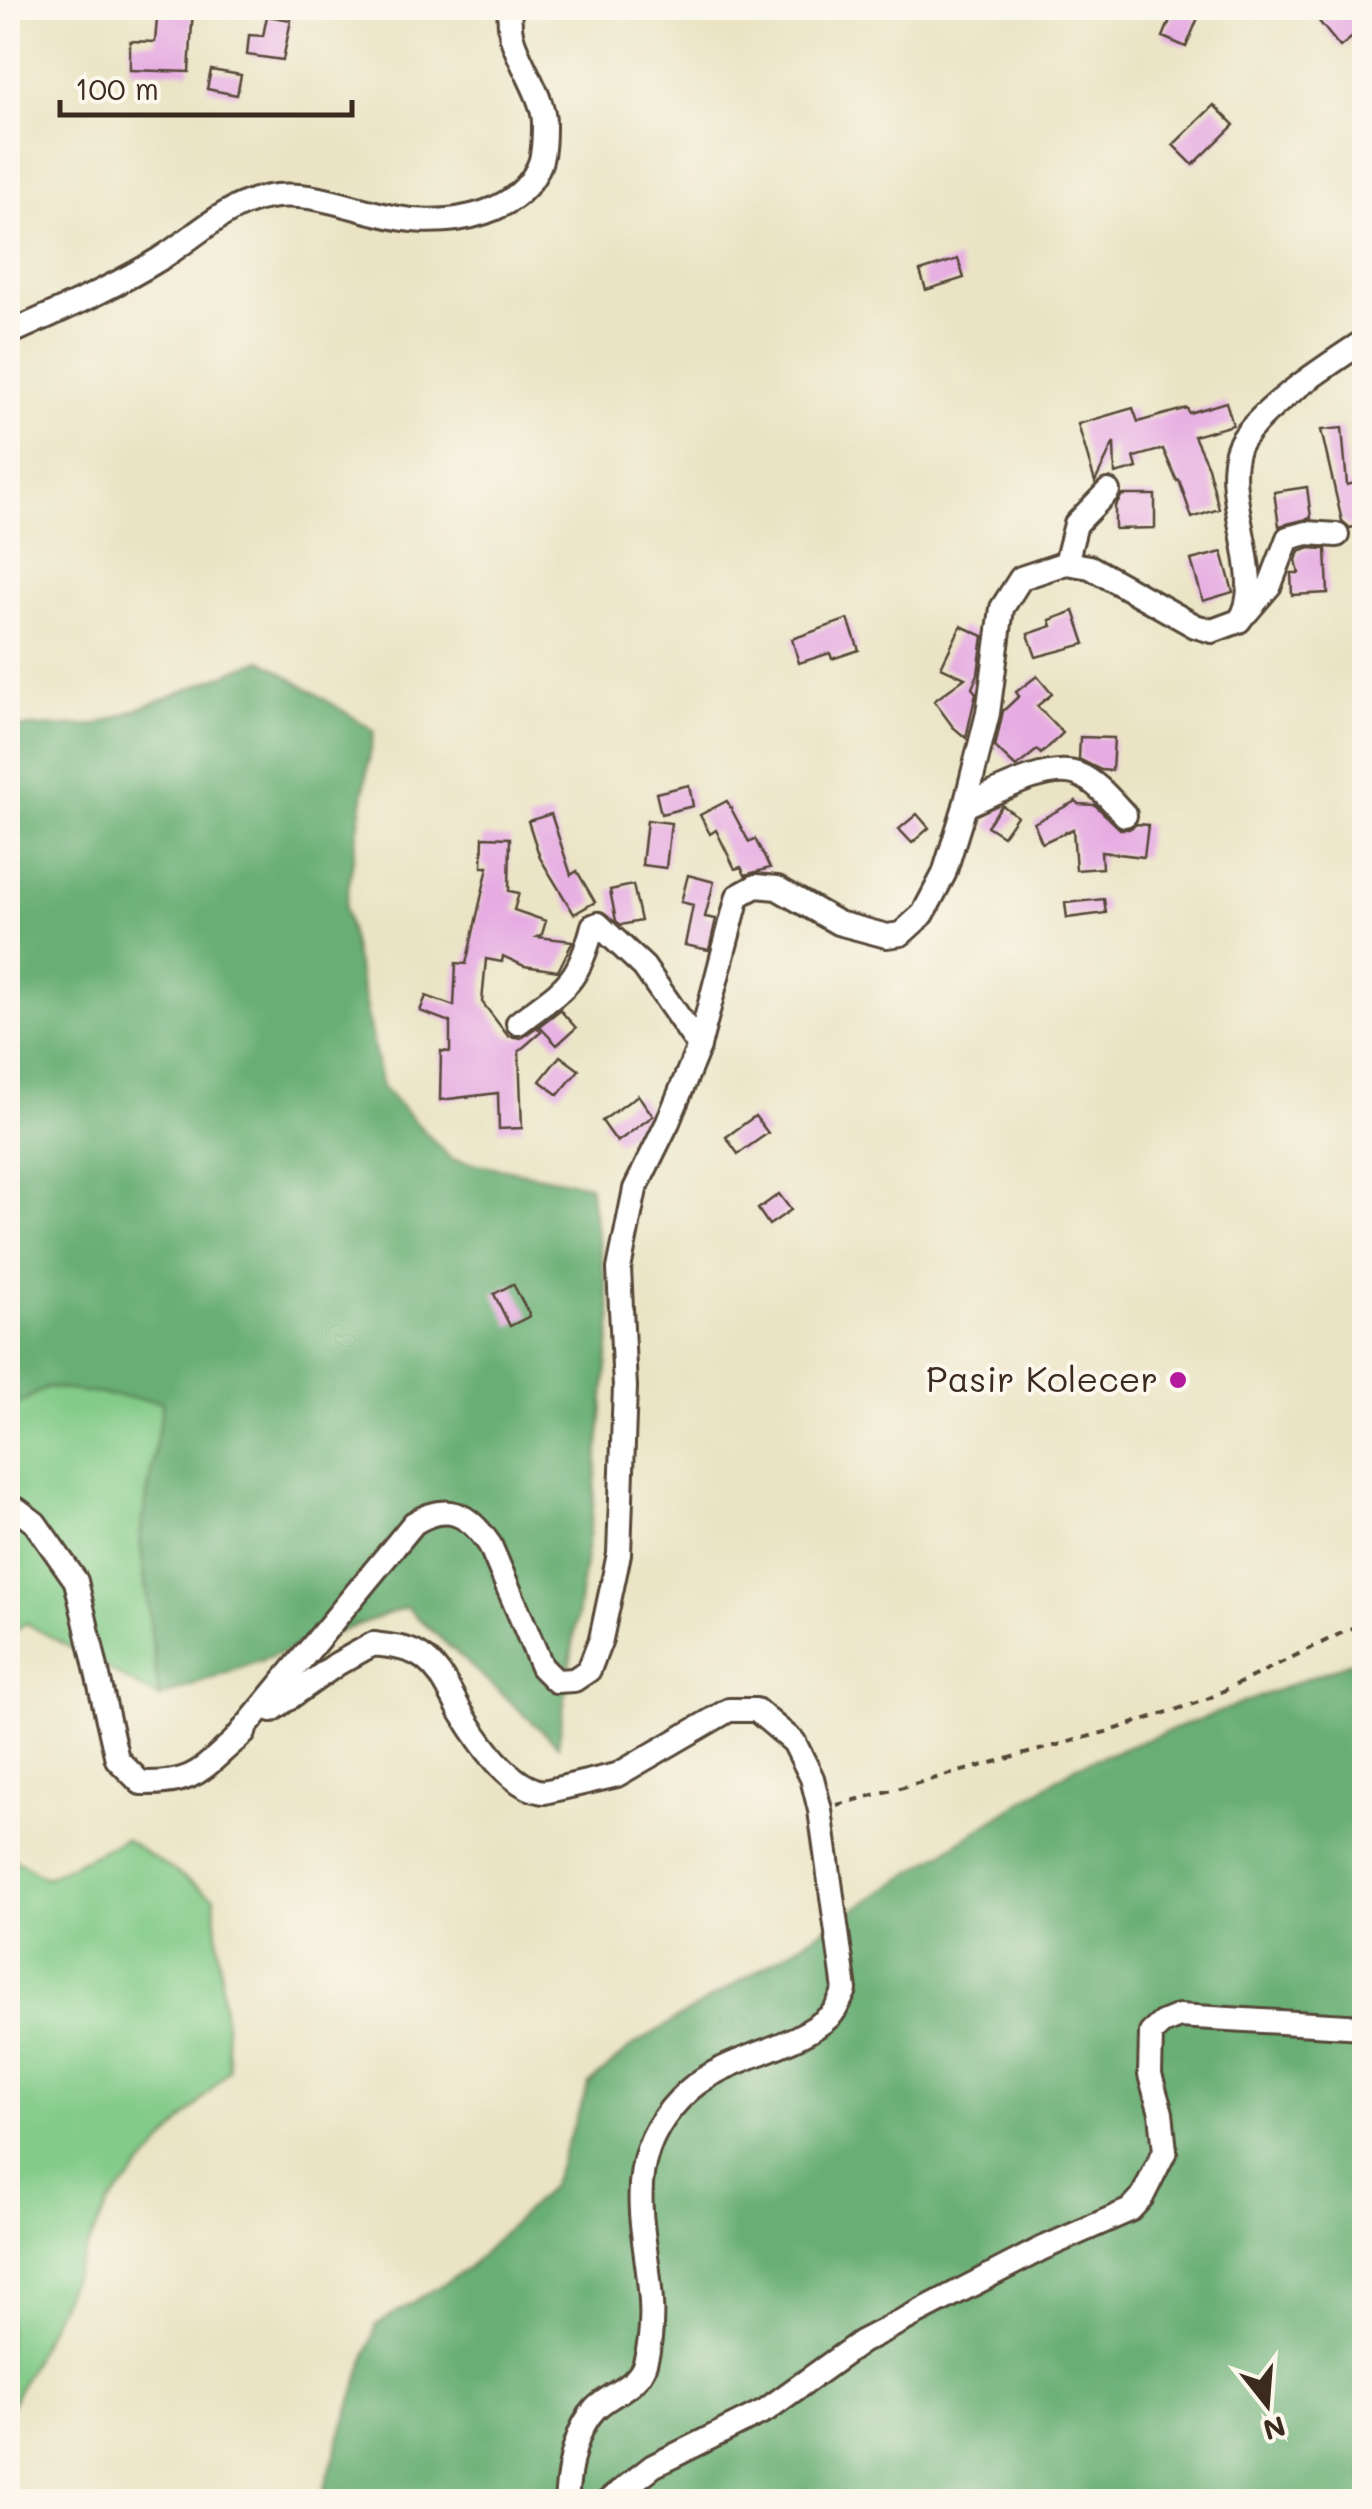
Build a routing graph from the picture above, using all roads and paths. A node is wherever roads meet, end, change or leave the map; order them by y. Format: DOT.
graph roads {
  1 [pos="509,8"];
  2 [pos="8,334"];
  3 [pos="1364,341"];
  4 [pos="1108,492"];
  5 [pos="1338,536"];
  6 [pos="1066,563"];
  7 [pos="1239,622"];
  8 [pos="965,806"];
  9 [pos="1125,815"];
  10 [pos="518,1023"];
  11 [pos="699,1046"];
  12 [pos="8,1507"];
  13 [pos="1364,1622"];
  14 [pos="234,1740"];
  15 [pos="820,1810"];
  16 [pos="1364,2027"];
  17 [pos="566,2502"];
  18 [pos="607,2502"];
  1 -- 2 [label="street"];
  3 -- 7 [label="street"];
  4 -- 6 [label="street"];
  5 -- 7 [label="street"];
  6 -- 7 [label="street"];
  6 -- 8 [label="street"];
  8 -- 9 [label="street"];
  8 -- 11 [label="street"];
  10 -- 11 [label="street"];
  11 -- 14 [label="street"];
  12 -- 14 [label="street"];
  13 -- 15 [label="path"];
  14 -- 15 [label="street"];
  15 -- 17 [label="street"];
  16 -- 18 [label="street"];
}
